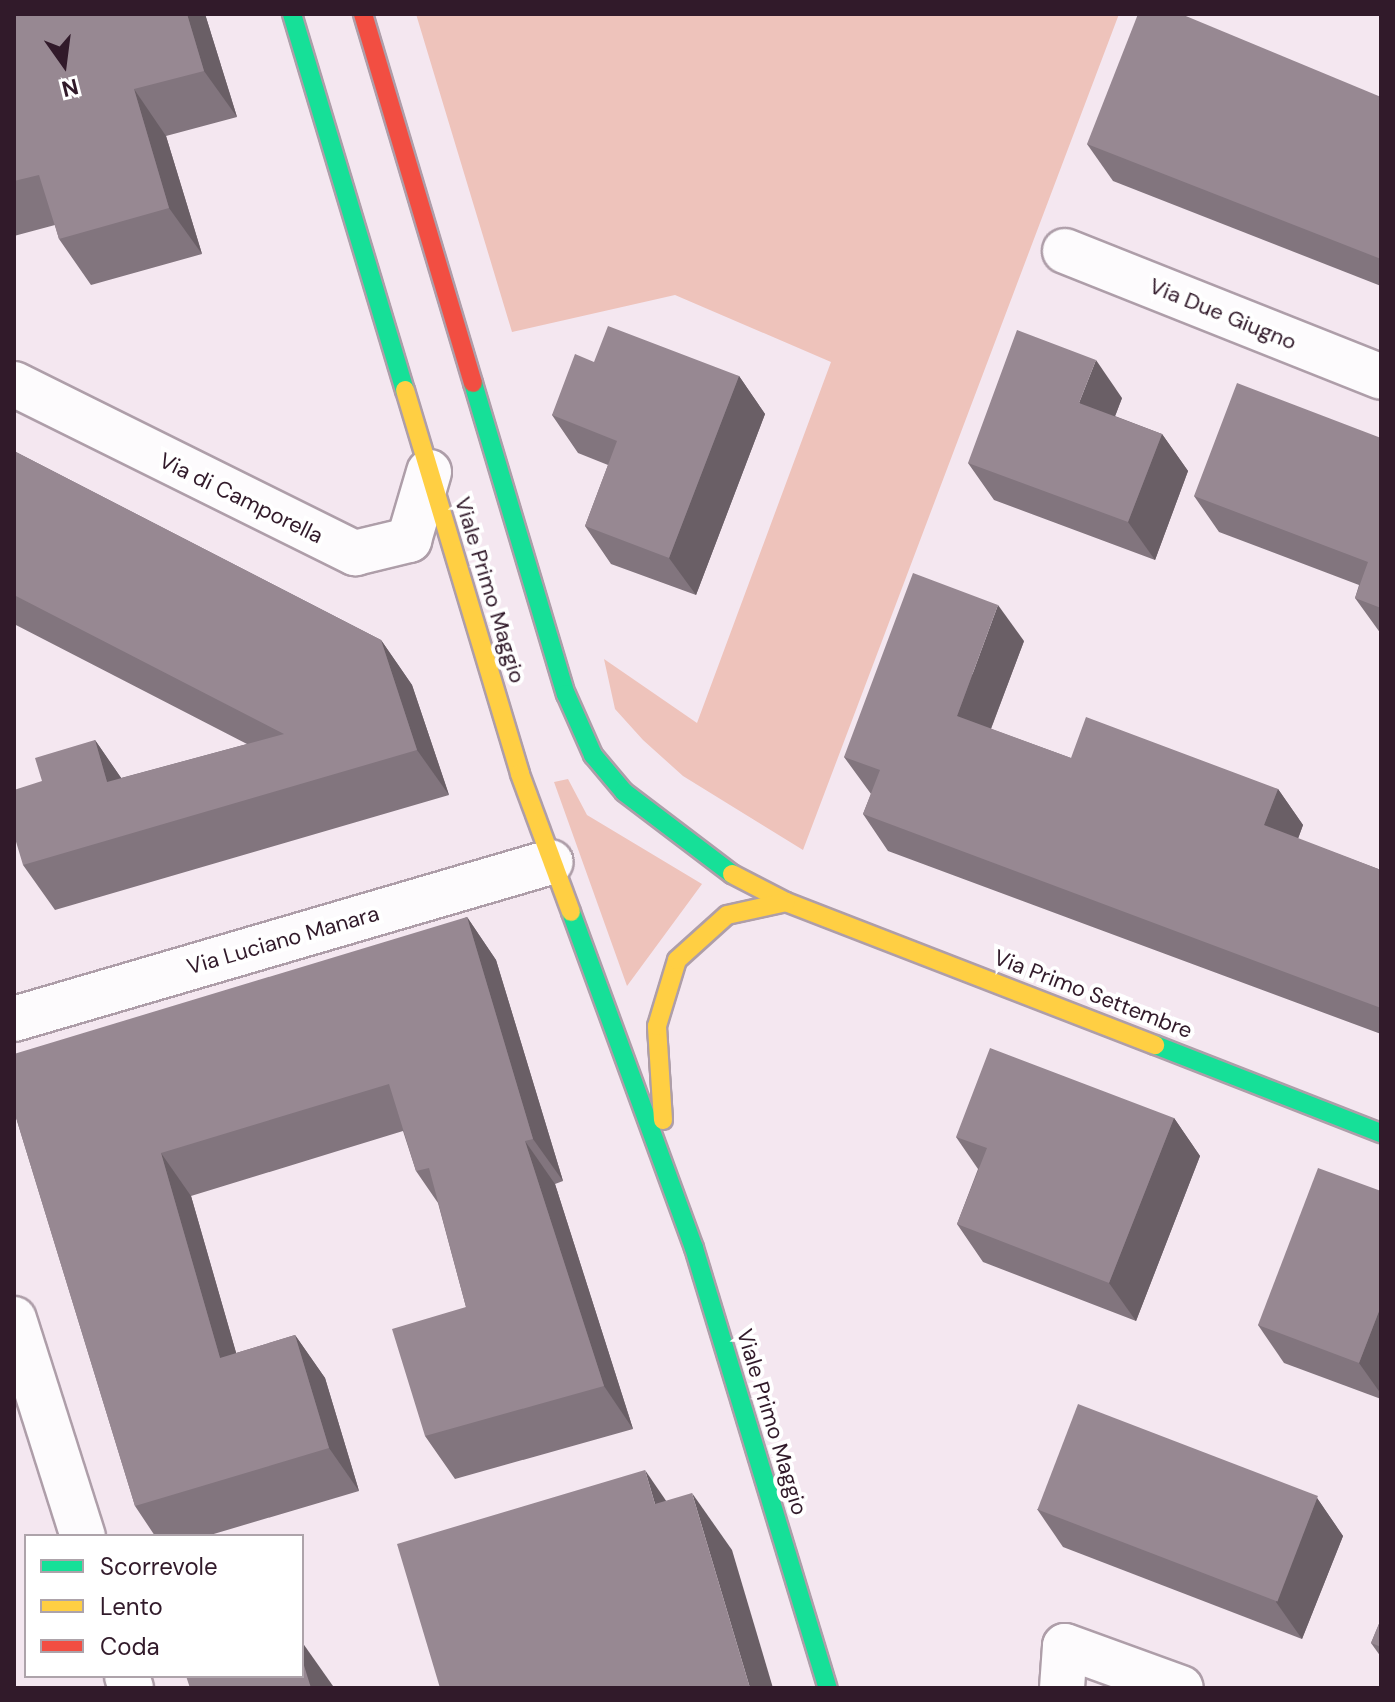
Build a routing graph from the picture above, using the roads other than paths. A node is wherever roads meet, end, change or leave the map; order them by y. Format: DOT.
graph roads {
  1 [pos="292,14"];
  2 [pos="363,14"];
  3 [pos="1065,251"];
  4 [pos="1381,377"];
  5 [pos="14,384"];
  6 [pos="429,472"];
  7 [pos="574,715"];
  8 [pos="551,862"];
  9 [pos="786,902"];
  10 [pos="14,1019"];
  11 [pos="1381,1133"];
  12 [pos="667,1171"];
  13 [pos="14,1319"];
  14 [pos="82,1534"];
  15 [pos="828,1688"];
  16 [pos="1062,1688"];
  17 [pos="1181,1688"];
  1 -- 6 [label="main road, Viale Primo Maggio"];
  2 -- 7 [label="main road, Viale Primo Maggio"];
  3 -- 4 [label="street, Via Due Giugno"];
  5 -- 6 [label="street, Via di Camporella"];
  6 -- 8 [label="main road, Viale Primo Maggio"];
  7 -- 9 [label="main road, Via Primo Settembre"];
  8 -- 10 [label="street, Via Luciano Manara"];
  8 -- 12 [label="main road, Viale Primo Maggio"];
  9 -- 11 [label="main road, Via Primo Settembre"];
  9 -- 12 [label="main road, Viale Primo Maggio"];
  12 -- 15 [label="main road, Viale Primo Maggio"];
  13 -- 14 [label="street"];
  16 -- 17 [label="street"];
}
